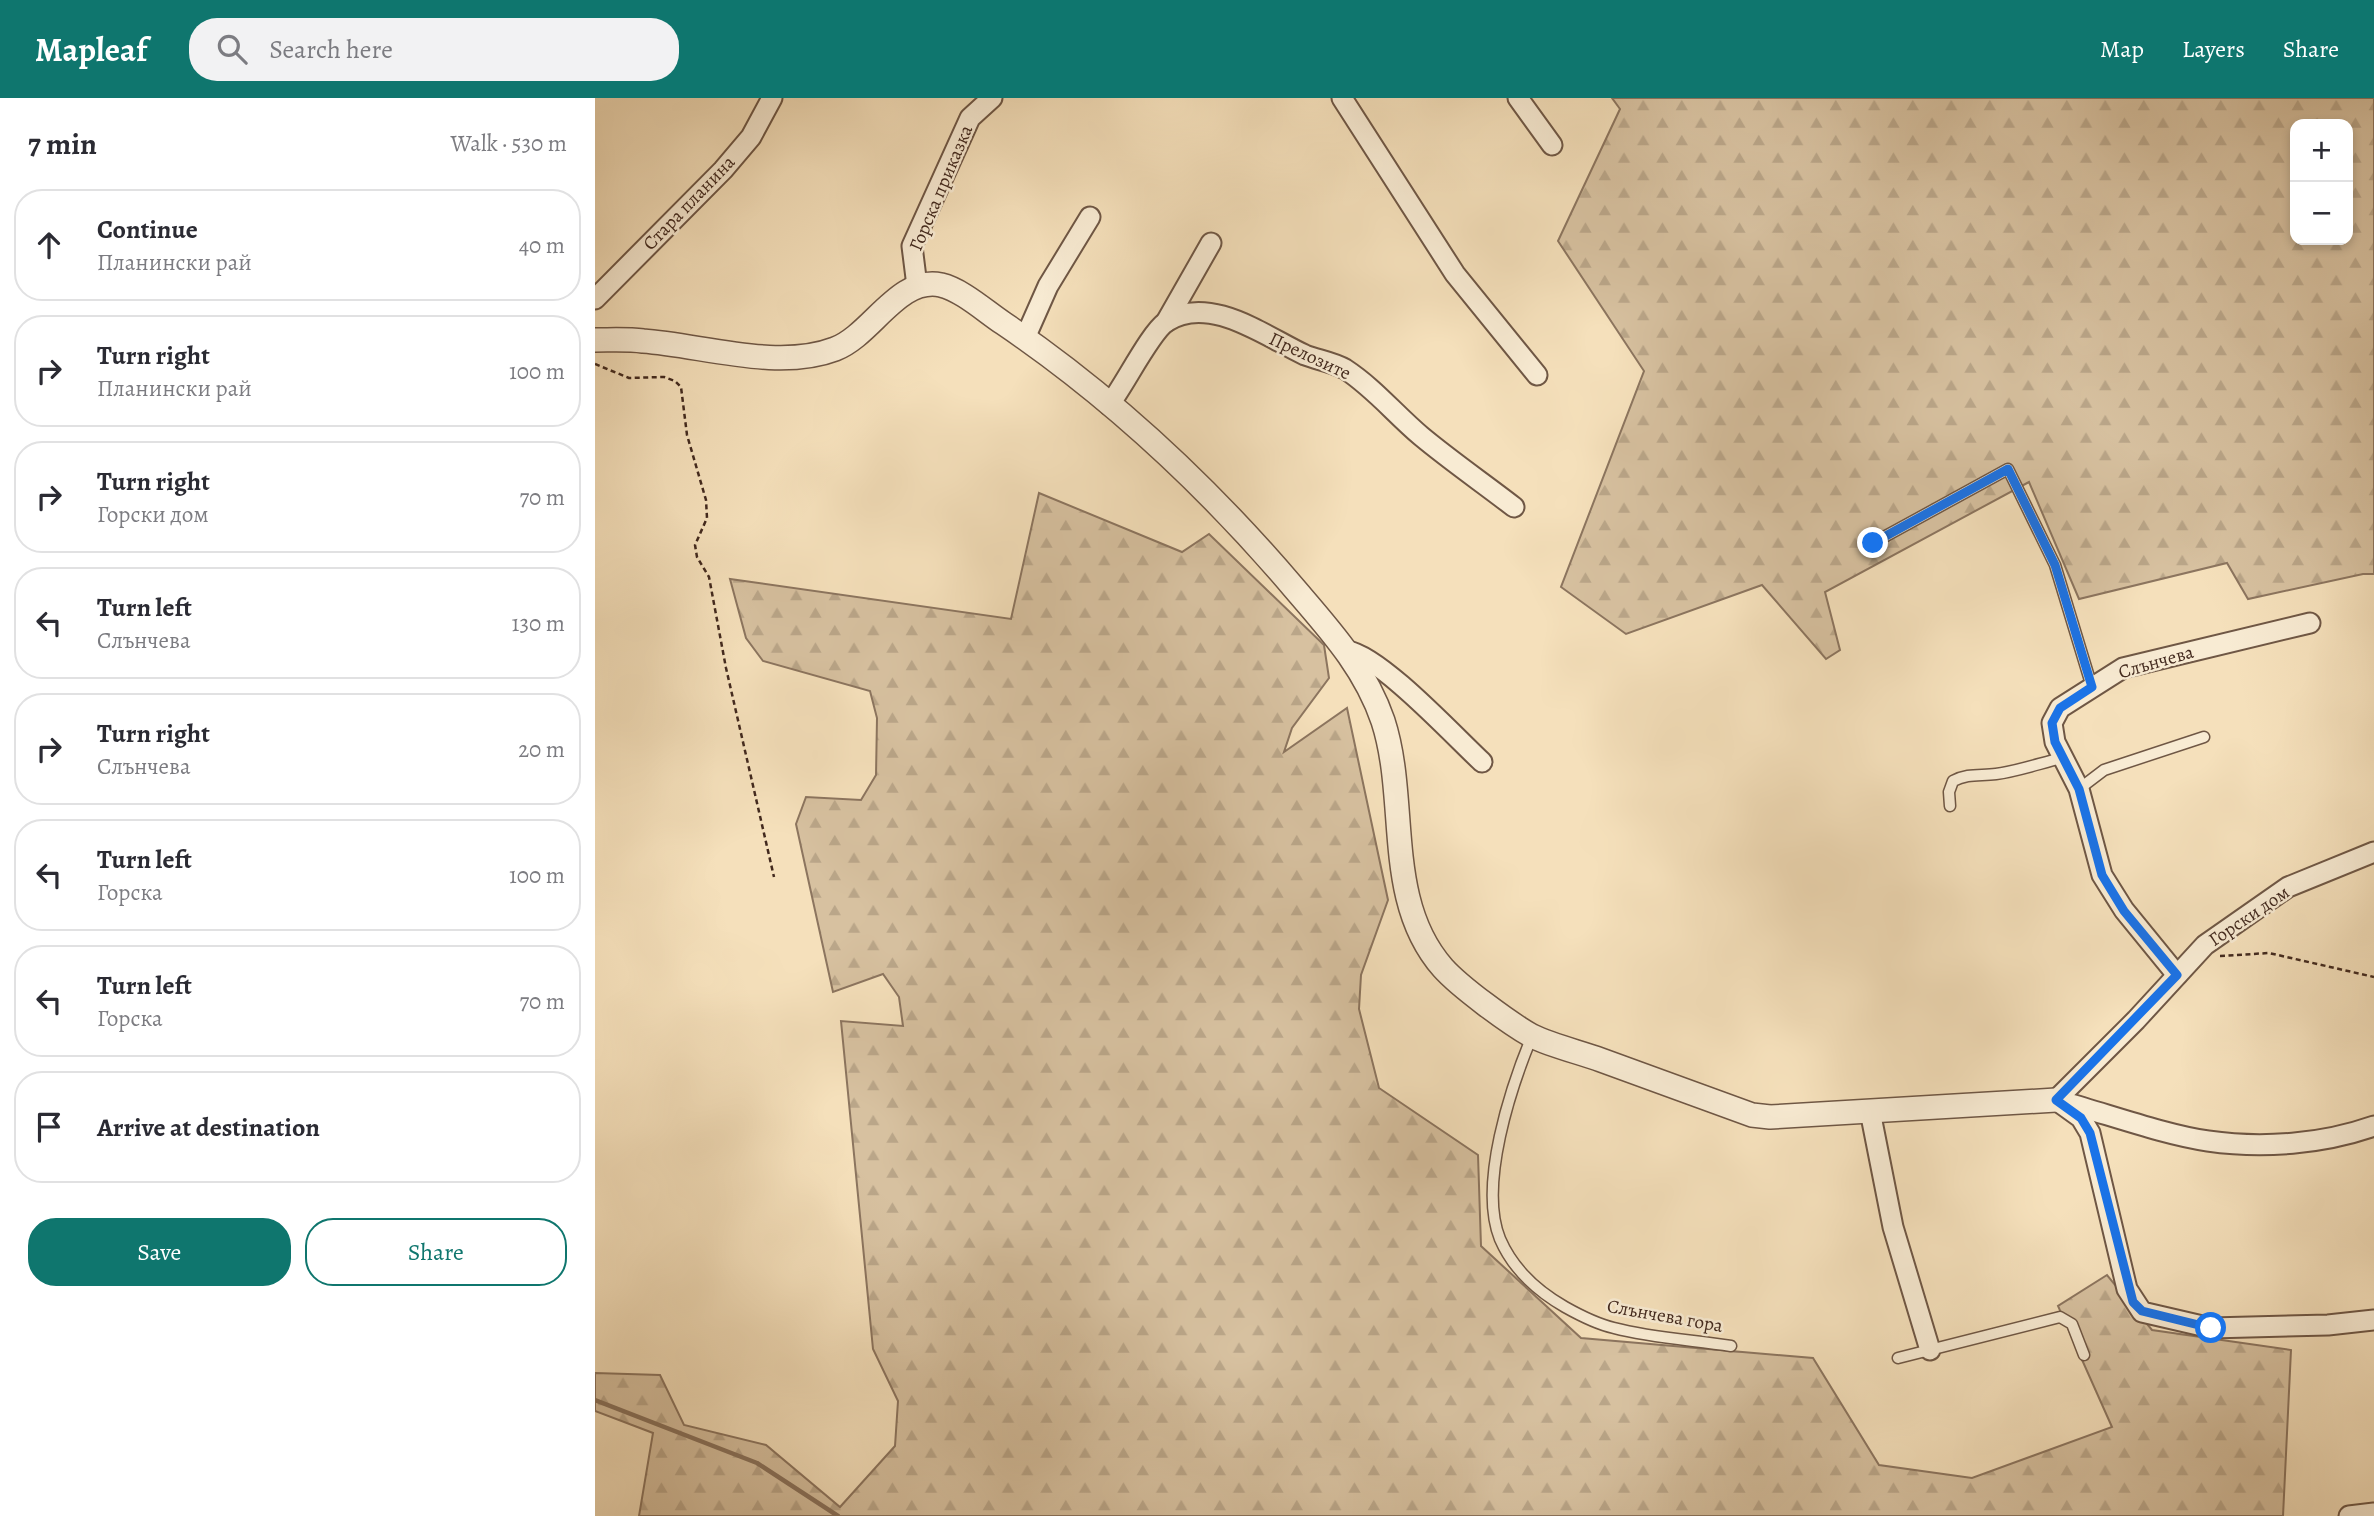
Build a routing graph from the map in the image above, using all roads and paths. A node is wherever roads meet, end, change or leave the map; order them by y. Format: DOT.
graph roads {
  1 [pos="772,98"];
  2 [pos="992,98"];
  3 [pos="1342,98"];
  4 [pos="1518,98"];
  5 [pos="1552,145"];
  6 [pos="1090,217"];
  7 [pos="1211,243"];
  8 [pos="917,286"];
  9 [pos="595,299"];
  10 [pos="1166,322"];
  11 [pos="1025,338"];
  12 [pos="595,340"];
  13 [pos="595,364"];
  14 [pos="1537,375"];
  15 [pos="1109,405"];
  16 [pos="1514,507"];
  17 [pos="1873,543"];
  18 [pos="2310,623"];
  19 [pos="1348,651"];
  20 [pos="2092,687"];
  21 [pos="2204,737"];
  22 [pos="2062,758"];
  23 [pos="1482,762"];
  24 [pos="2079,789"];
  25 [pos="1950,806"];
  26 [pos="2374,852"];
  27 [pos="774,877"];
  28 [pos="2193,958"];
  29 [pos="2177,975"];
  30 [pos="2374,977"];
  31 [pos="1532,1035"];
  32 [pos="2056,1100"];
  33 [pos="1870,1111"];
  34 [pos="2374,1126"];
  35 [pos="2374,1320"];
  36 [pos="1731,1346"];
  37 [pos="1930,1350"];
  38 [pos="2084,1355"];
  39 [pos="1898,1358"];
  40 [pos="2374,1513"];
  41 [pos="2349,1516"];
  1 -- 9 [label="street, Стара планина"];
  2 -- 8 [label="street, Горска приказка"];
  3 -- 14 [label="street"];
  4 -- 5 [label="street"];
  6 -- 11 [label="street"];
  7 -- 10 [label="street"];
  8 -- 11 [label="street"];
  8 -- 12 [label="street"];
  10 -- 15 [label="street"];
  10 -- 16 [label="street, Прелозите"];
  11 -- 15 [label="street"];
  13 -- 27 [label="path"];
  15 -- 19 [label="street"];
  17 -- 20 [label="lane"];
  18 -- 20 [label="street, Слънчева"];
  19 -- 23 [label="street"];
  19 -- 31 [label="street"];
  20 -- 22 [label="street, Слънчева"];
  21 -- 24 [label="lane"];
  22 -- 24 [label="street, Слънчева"];
  22 -- 25 [label="lane"];
  24 -- 29 [label="street, Слънчева"];
  26 -- 28 [label="street, Горски дом"];
  28 -- 29 [label="street, Горски дом"];
  28 -- 30 [label="path"];
  29 -- 32 [label="street, Горски дом"];
  31 -- 33 [label="street"];
  31 -- 36 [label="lane, Слънчева гора"];
  32 -- 33 [label="street"];
  32 -- 34 [label="street"];
  32 -- 35 [label="street"];
  33 -- 37 [label="street"];
  37 -- 38 [label="lane"];
  37 -- 39 [label="lane"];
  40 -- 41 [label="street"];
}
